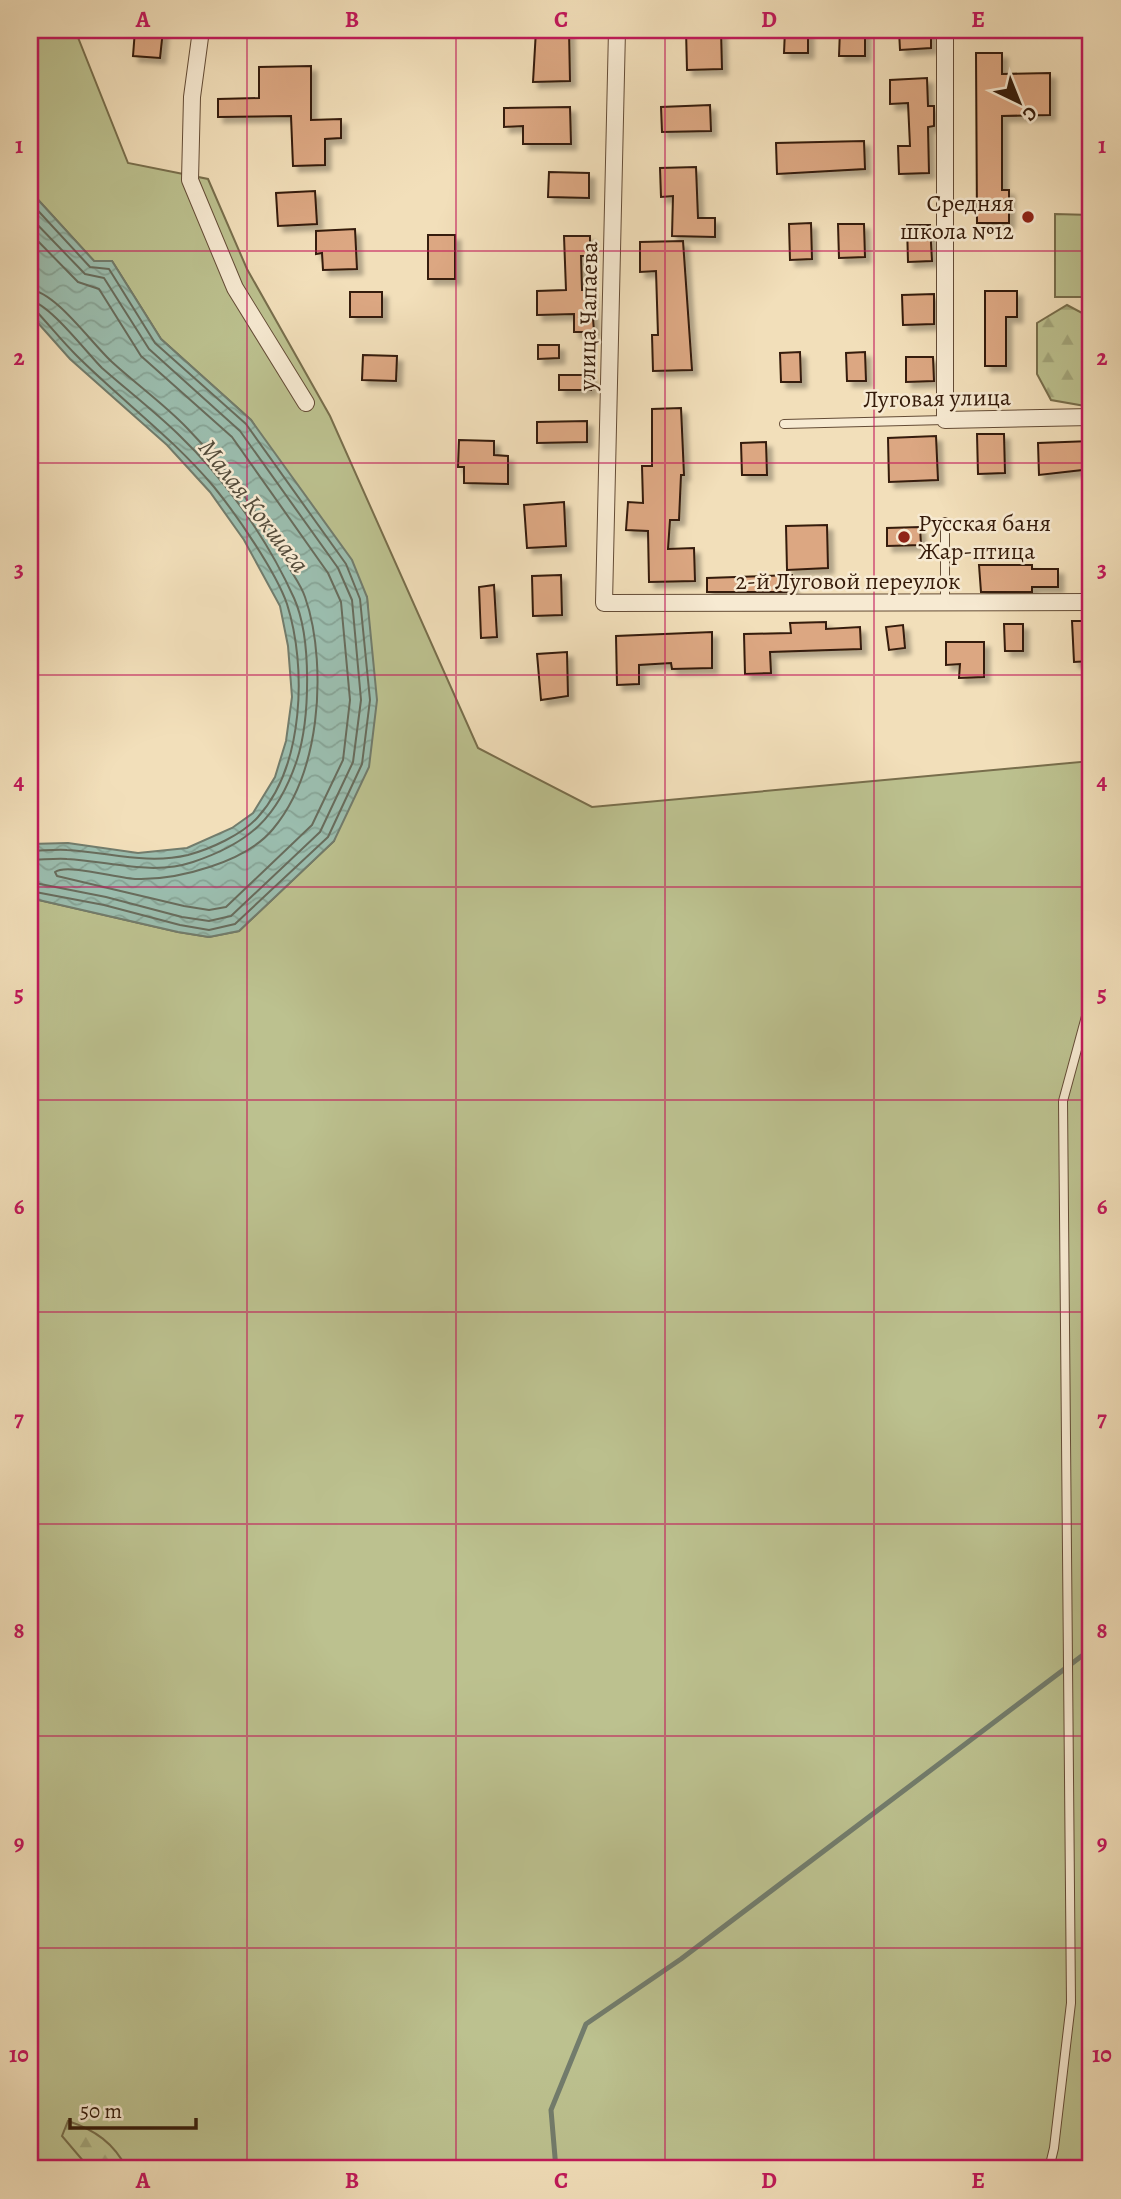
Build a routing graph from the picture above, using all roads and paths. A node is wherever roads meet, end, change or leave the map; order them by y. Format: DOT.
graph roads {
  1 [pos="201,30"];
  2 [pos="617,30"];
  3 [pos="945,30"];
  4 [pos="306,403"];
  5 [pos="1091,417"];
  6 [pos="945,420"];
  7 [pos="784,424"];
  8 [pos="945,522"];
  9 [pos="1091,602"];
  10 [pos="604,603"];
  11 [pos="946,604"];
  12 [pos="1091,998"];
  13 [pos="1049,2169"];
  1 -- 4 [label="street"];
  2 -- 10 [label="street, улица Чапаева"];
  3 -- 6 [label="street"];
  5 -- 6 [label="street, Луговая улица"];
  6 -- 7 [label="lane, Луговая улица"];
  8 -- 11 [label="lane"];
  9 -- 11 [label="street, 2-й Луговой переулок"];
  10 -- 11 [label="street, 2-й Луговой переулок"];
  12 -- 13 [label="lane"];
}
